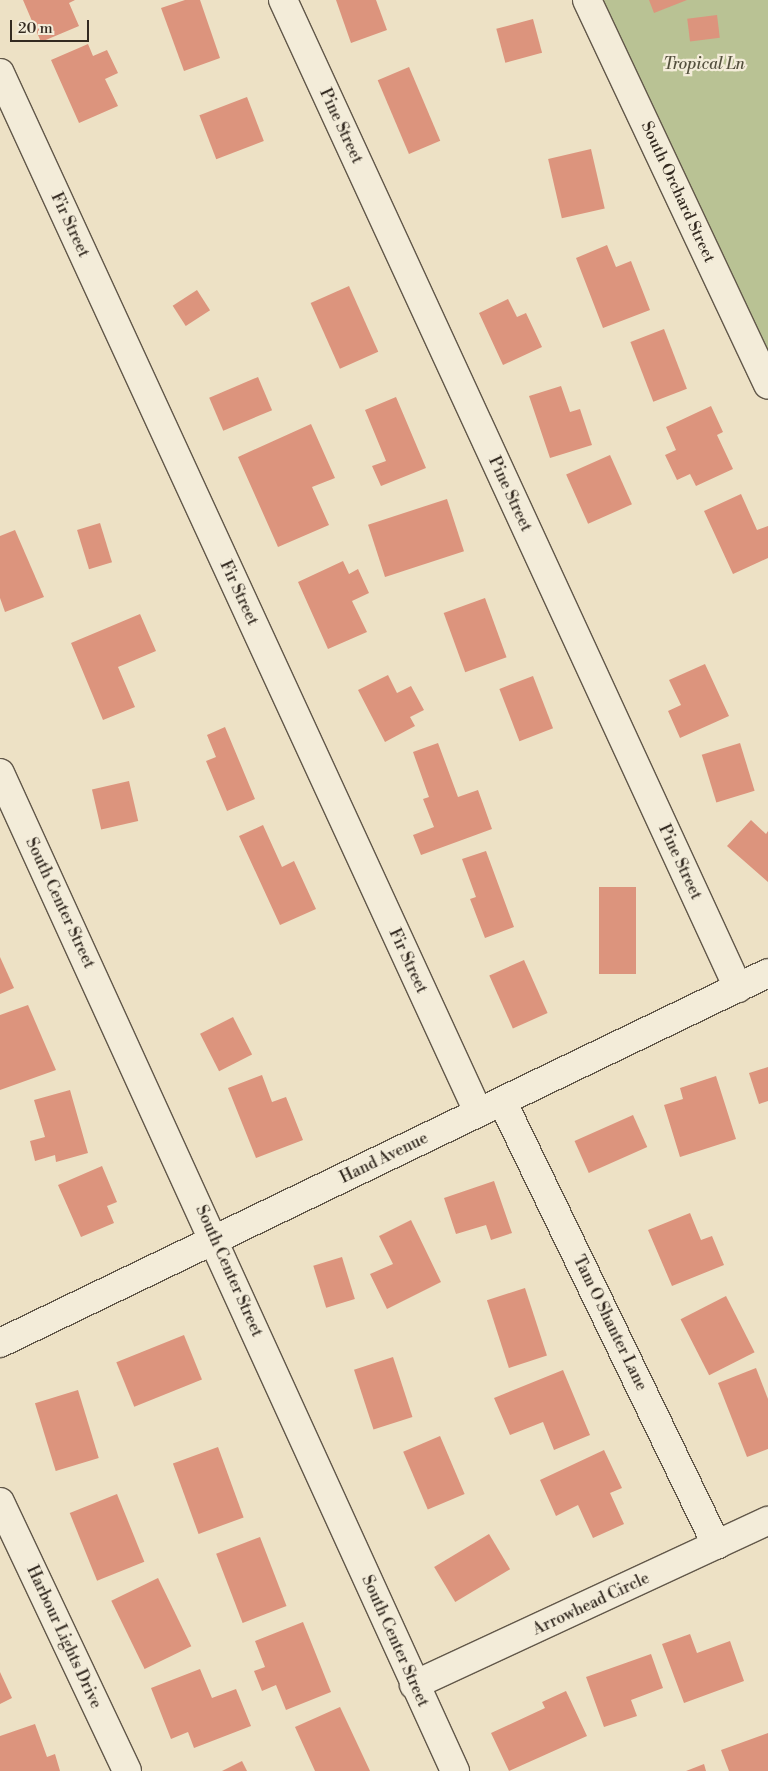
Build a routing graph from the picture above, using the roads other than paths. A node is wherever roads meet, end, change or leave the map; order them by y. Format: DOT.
graph roads {
  1 [pos="283,0"];
  2 [pos="588,0"];
  3 [pos="0,73"];
  4 [pos="768,384"];
  5 [pos="0,773"];
  6 [pos="768,973"];
  7 [pos="738,988"];
  8 [pos="502,1101"];
  9 [pos="478,1112"];
  10 [pos="215,1239"];
  11 [pos="0,1343"];
  12 [pos="0,1502"];
  13 [pos="768,1521"];
  14 [pos="717,1545"];
  15 [pos="414,1685"];
  16 [pos="127,1771"];
  17 [pos="455,1771"];
  1 -- 7 [label="street, Pine Street"];
  2 -- 4 [label="street, South Orchard Street"];
  3 -- 9 [label="street, Fir Street"];
  5 -- 10 [label="street, South Center Street"];
  6 -- 7 [label="street, Hand Avenue"];
  7 -- 8 [label="street, Hand Avenue"];
  8 -- 9 [label="street, Hand Avenue"];
  8 -- 14 [label="street, Tam O Shanter Lane"];
  9 -- 10 [label="street, Hand Avenue"];
  10 -- 11 [label="street, Hand Avenue"];
  10 -- 15 [label="street, South Center Street"];
  12 -- 16 [label="street, Harbour Lights Drive"];
  13 -- 14 [label="street, Arrowhead Circle"];
  14 -- 15 [label="street, Arrowhead Circle"];
  15 -- 17 [label="street, South Center Street"];
}
